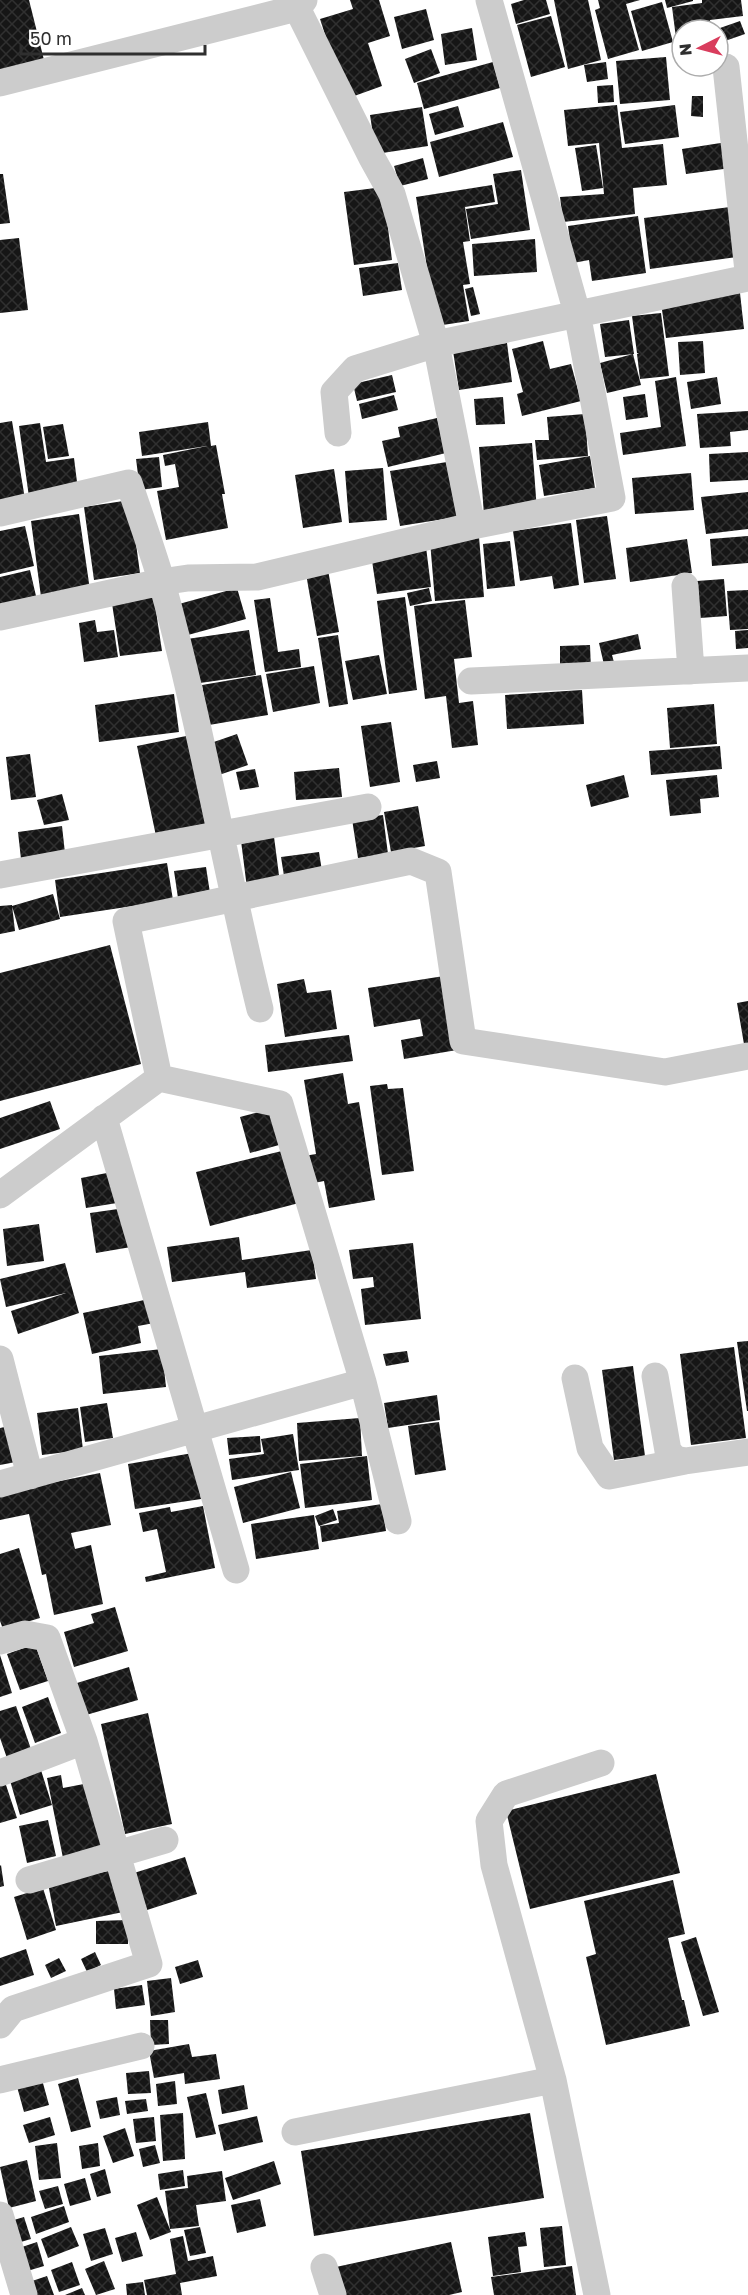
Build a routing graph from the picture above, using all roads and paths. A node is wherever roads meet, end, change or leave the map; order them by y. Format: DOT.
graph roads {
  1 [pos="490,0"];
  2 [pos="301,4"];
  3 [pos="727,78"];
  4 [pos="0,83"];
  5 [pos="748,271"];
  6 [pos="748,278"];
  7 [pos="577,313"];
  8 [pos="436,344"];
  9 [pos="338,433"];
  10 [pos="0,513"];
  11 [pos="472,526"];
  12 [pos="161,582"];
  13 [pos="686,586"];
  14 [pos="0,617"];
  15 [pos="748,668"];
  16 [pos="691,670"];
  17 [pos="471,681"];
  18 [pos="368,807"];
  19 [pos="221,834"];
  20 [pos="0,875"];
  21 [pos="233,899"];
  22 [pos="260,1009"];
  23 [pos="748,1056"];
  24 [pos="159,1078"];
  25 [pos="104,1118"];
  26 [pos="0,1195"];
  27 [pos="0,1359"];
  28 [pos="655,1376"];
  29 [pos="575,1378"];
  30 [pos="363,1382"];
  31 [pos="196,1429"];
  32 [pos="748,1452"];
  33 [pos="685,1461"];
  34 [pos="30,1476"];
  35 [pos="0,1484"];
  36 [pos="398,1521"];
  37 [pos="236,1570"];
  38 [pos="0,1641"];
  39 [pos="84,1741"];
  40 [pos="601,1763"];
  41 [pos="0,1773"];
  42 [pos="165,1840"];
  43 [pos="117,1855"];
  44 [pos="29,1881"];
  45 [pos="0,2025"];
  46 [pos="141,2046"];
  47 [pos="0,2080"];
  48 [pos="553,2080"];
  49 [pos="295,2132"];
  50 [pos="0,2215"];
  51 [pos="324,2267"];
  52 [pos="24,2295"];
  53 [pos="333,2295"];
  54 [pos="597,2295"];
  1 -- 7 [label="street"];
  2 -- 4 [label="street"];
  2 -- 8 [label="street"];
  3 -- 5 [label="street"];
  6 -- 7 [label="street"];
  7 -- 8 [label="street"];
  7 -- 11 [label="street"];
  8 -- 9 [label="street"];
  8 -- 11 [label="street"];
  10 -- 12 [label="street"];
  11 -- 12 [label="street"];
  12 -- 14 [label="street"];
  12 -- 19 [label="street"];
  13 -- 16 [label="street"];
  15 -- 16 [label="street"];
  16 -- 17 [label="street"];
  18 -- 19 [label="street"];
  19 -- 20 [label="street"];
  19 -- 21 [label="street"];
  21 -- 22 [label="street"];
  21 -- 23 [label="street"];
  21 -- 24 [label="street"];
  24 -- 25 [label="street"];
  24 -- 30 [label="street"];
  25 -- 26 [label="street"];
  25 -- 31 [label="street"];
  27 -- 34 [label="street"];
  28 -- 33 [label="street"];
  29 -- 33 [label="street"];
  30 -- 31 [label="street"];
  30 -- 36 [label="street"];
  31 -- 34 [label="street"];
  31 -- 37 [label="street"];
  32 -- 33 [label="street"];
  34 -- 35 [label="street"];
  38 -- 39 [label="street"];
  39 -- 41 [label="street"];
  39 -- 43 [label="street"];
  40 -- 48 [label="street"];
  42 -- 43 [label="street"];
  43 -- 44 [label="street"];
  43 -- 45 [label="street"];
  46 -- 47 [label="street"];
  48 -- 49 [label="street"];
  48 -- 54 [label="street"];
  50 -- 52 [label="street"];
  51 -- 53 [label="street"];
}
